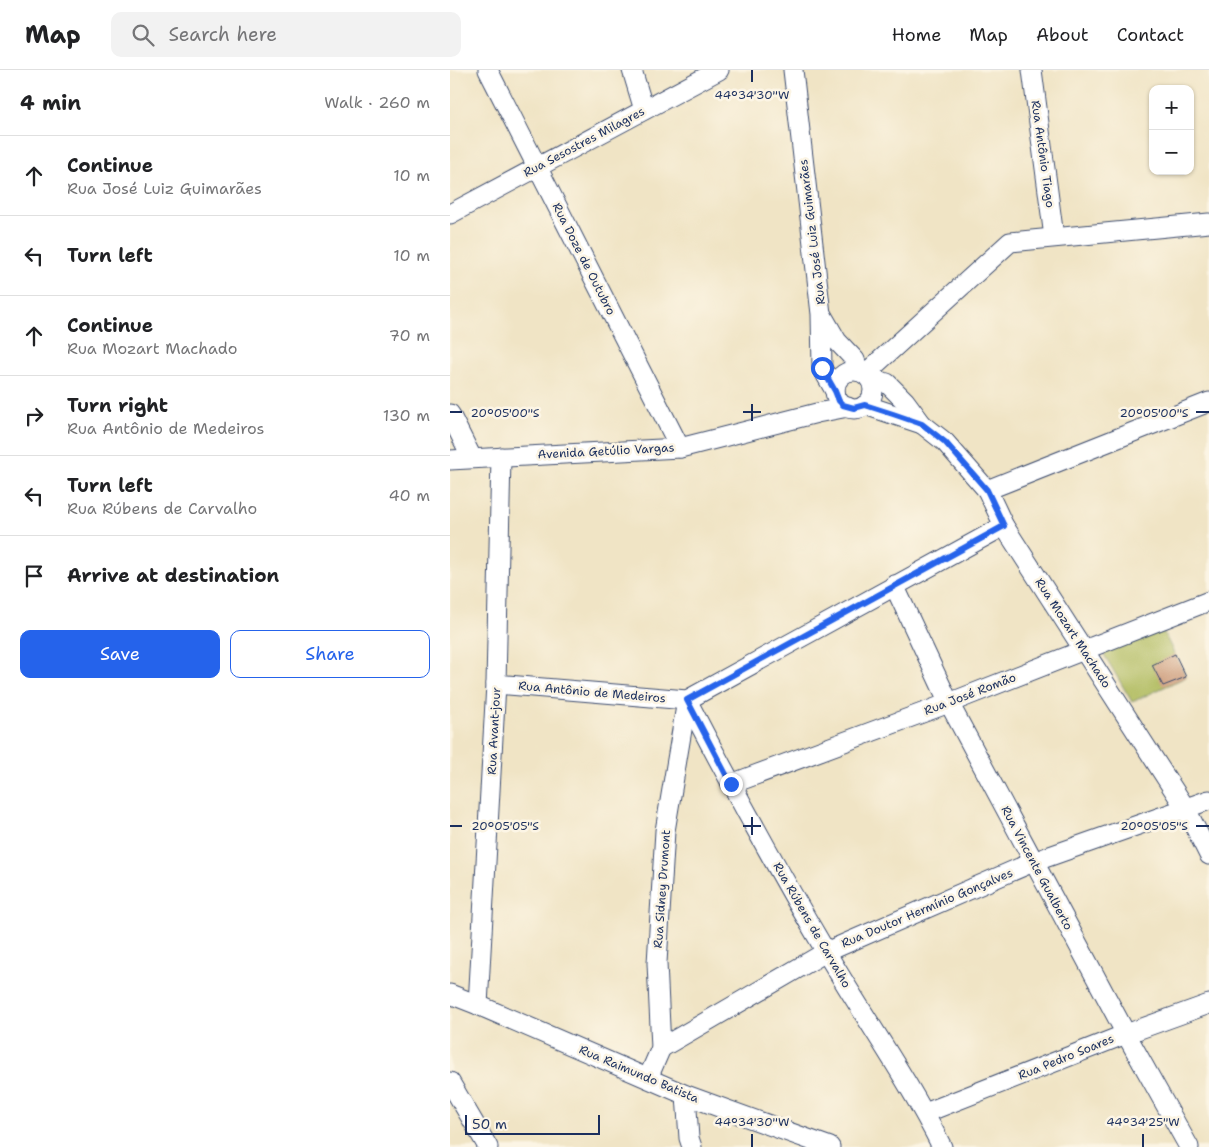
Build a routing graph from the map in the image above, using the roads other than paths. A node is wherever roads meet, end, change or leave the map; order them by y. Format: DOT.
graph roads {
  1 [pos="488,70"];
  2 [pos="632,70"];
  3 [pos="719,70"];
  4 [pos="793,70"];
  5 [pos="1032,70"];
  6 [pos="644,110"];
  7 [pos="537,167"];
  8 [pos="450,214"];
  9 [pos="1209,223"];
  10 [pos="1054,237"];
  11 [pos="821,314"];
  12 [pos="864,374"];
  13 [pos="835,391"];
  14 [pos="1209,402"];
  15 [pos="857,406"];
  16 [pos="450,414"];
  17 [pos="922,424"];
  18 [pos="680,448"];
  19 [pos="501,457"];
  20 [pos="472,458"];
  21 [pos="450,460"];
  22 [pos="987,490"];
  23 [pos="1004,526"];
  24 [pos="894,585"];
  25 [pos="1209,601"];
  26 [pos="1083,649"];
  27 [pos="496,684"];
  28 [pos="687,700"];
  29 [pos="949,703"];
  30 [pos="731,784"];
  31 [pos="1209,800"];
  32 [pos="1186,808"];
  33 [pos="1209,855"];
  34 [pos="1034,862"];
  35 [pos="826,952"];
  36 [pos="450,994"];
  37 [pos="1209,1004"];
  38 [pos="478,1005"];
  39 [pos="1126,1034"];
  40 [pos="660,1048"];
  41 [pos="648,1078"];
  42 [pos="450,1082"];
  43 [pos="686,1095"];
  44 [pos="925,1113"];
  45 [pos="488,1147"];
  46 [pos="692,1147"];
  47 [pos="830,1147"];
  48 [pos="942,1147"];
  49 [pos="1189,1147"];
  1 -- 7 [label="street, Rua Doze de Outubro"];
  2 -- 6 [label="street"];
  3 -- 6 [label="street, Rua Sesostres Milagres"];
  4 -- 11 [label="street, Rua José Luiz Guimarães"];
  5 -- 10 [label="street, Rua Antônio Tiago"];
  6 -- 7 [label="street, Rua Sesostres Milagres"];
  7 -- 8 [label="street, Rua Sesostres Milagres"];
  7 -- 18 [label="street, Rua Doze de Outubro"];
  9 -- 10 [label="street"];
  10 -- 12 [label="street"];
  11 -- 12 [label="street"];
  11 -- 13 [label="street, Rua José Luiz Guimarães"];
  12 -- 13 [label="street"];
  12 -- 15 [label="street"];
  12 -- 17 [label="street, Rua Mozart Machado"];
  13 -- 15 [label="street"];
  14 -- 22 [label="street"];
  15 -- 17 [label="street, Rua Mozart Machado"];
  15 -- 18 [label="street, Avenida Getúlio Vargas"];
  16 -- 20 [label="street"];
  17 -- 22 [label="street, Rua Mozart Machado"];
  18 -- 19 [label="street, Avenida Getúlio Vargas"];
  19 -- 20 [label="street, Avenida Getúlio Vargas"];
  19 -- 27 [label="street, Rua Avant-jour"];
  20 -- 21 [label="street, Avenida Getúlio Vargas"];
  22 -- 23 [label="street, Rua Mozart Machado"];
  23 -- 24 [label="street"];
  23 -- 26 [label="street, Rua Mozart Machado"];
  24 -- 28 [label="street"];
  24 -- 29 [label="street, Rua Vincente Gualberto"];
  25 -- 26 [label="street, Rua José Romão"];
  26 -- 29 [label="street, Rua José Romão"];
  26 -- 32 [label="street, Rua Mozart Machado"];
  27 -- 28 [label="street, Rua Antônio de Medeiros"];
  27 -- 38 [label="street, Rua Avant-jour"];
  28 -- 30 [label="street, Rua Rúbens de Carvalho"];
  28 -- 40 [label="street, Rua Sidney Drumont"];
  29 -- 30 [label="street, Rua José Romão"];
  29 -- 34 [label="street, Rua Vincente Gualberto"];
  30 -- 35 [label="street, Rua Rúbens de Carvalho"];
  31 -- 32 [label="street, Rua Doutor Hermínio Gonçalves"];
  32 -- 33 [label="street, Rua Mozart Machado"];
  32 -- 34 [label="street, Rua Doutor Hermínio Gonçalves"];
  34 -- 35 [label="street, Rua Doutor Hermínio Gonçalves"];
  34 -- 39 [label="street, Rua Vincente Gualberto"];
  35 -- 40 [label="street, Rua Doutor Hermínio Gonçalves"];
  35 -- 44 [label="street, Rua Rúbens de Carvalho"];
  36 -- 38 [label="street, Rua Raimundo Batista"];
  37 -- 39 [label="street, Rua Pedro Soares"];
  38 -- 41 [label="street, Rua Raimundo Batista"];
  39 -- 44 [label="street, Rua Pedro Soares"];
  39 -- 49 [label="street, Rua Vincente Gualberto"];
  40 -- 41 [label="street, Rua Sidney Drumont"];
  41 -- 43 [label="street, Rua Raimundo Batista"];
  42 -- 45 [label="street"];
  43 -- 46 [label="street"];
  43 -- 47 [label="street, Rua Raimundo Batista"];
  44 -- 48 [label="street, Rua Rúbens de Carvalho"];
}
